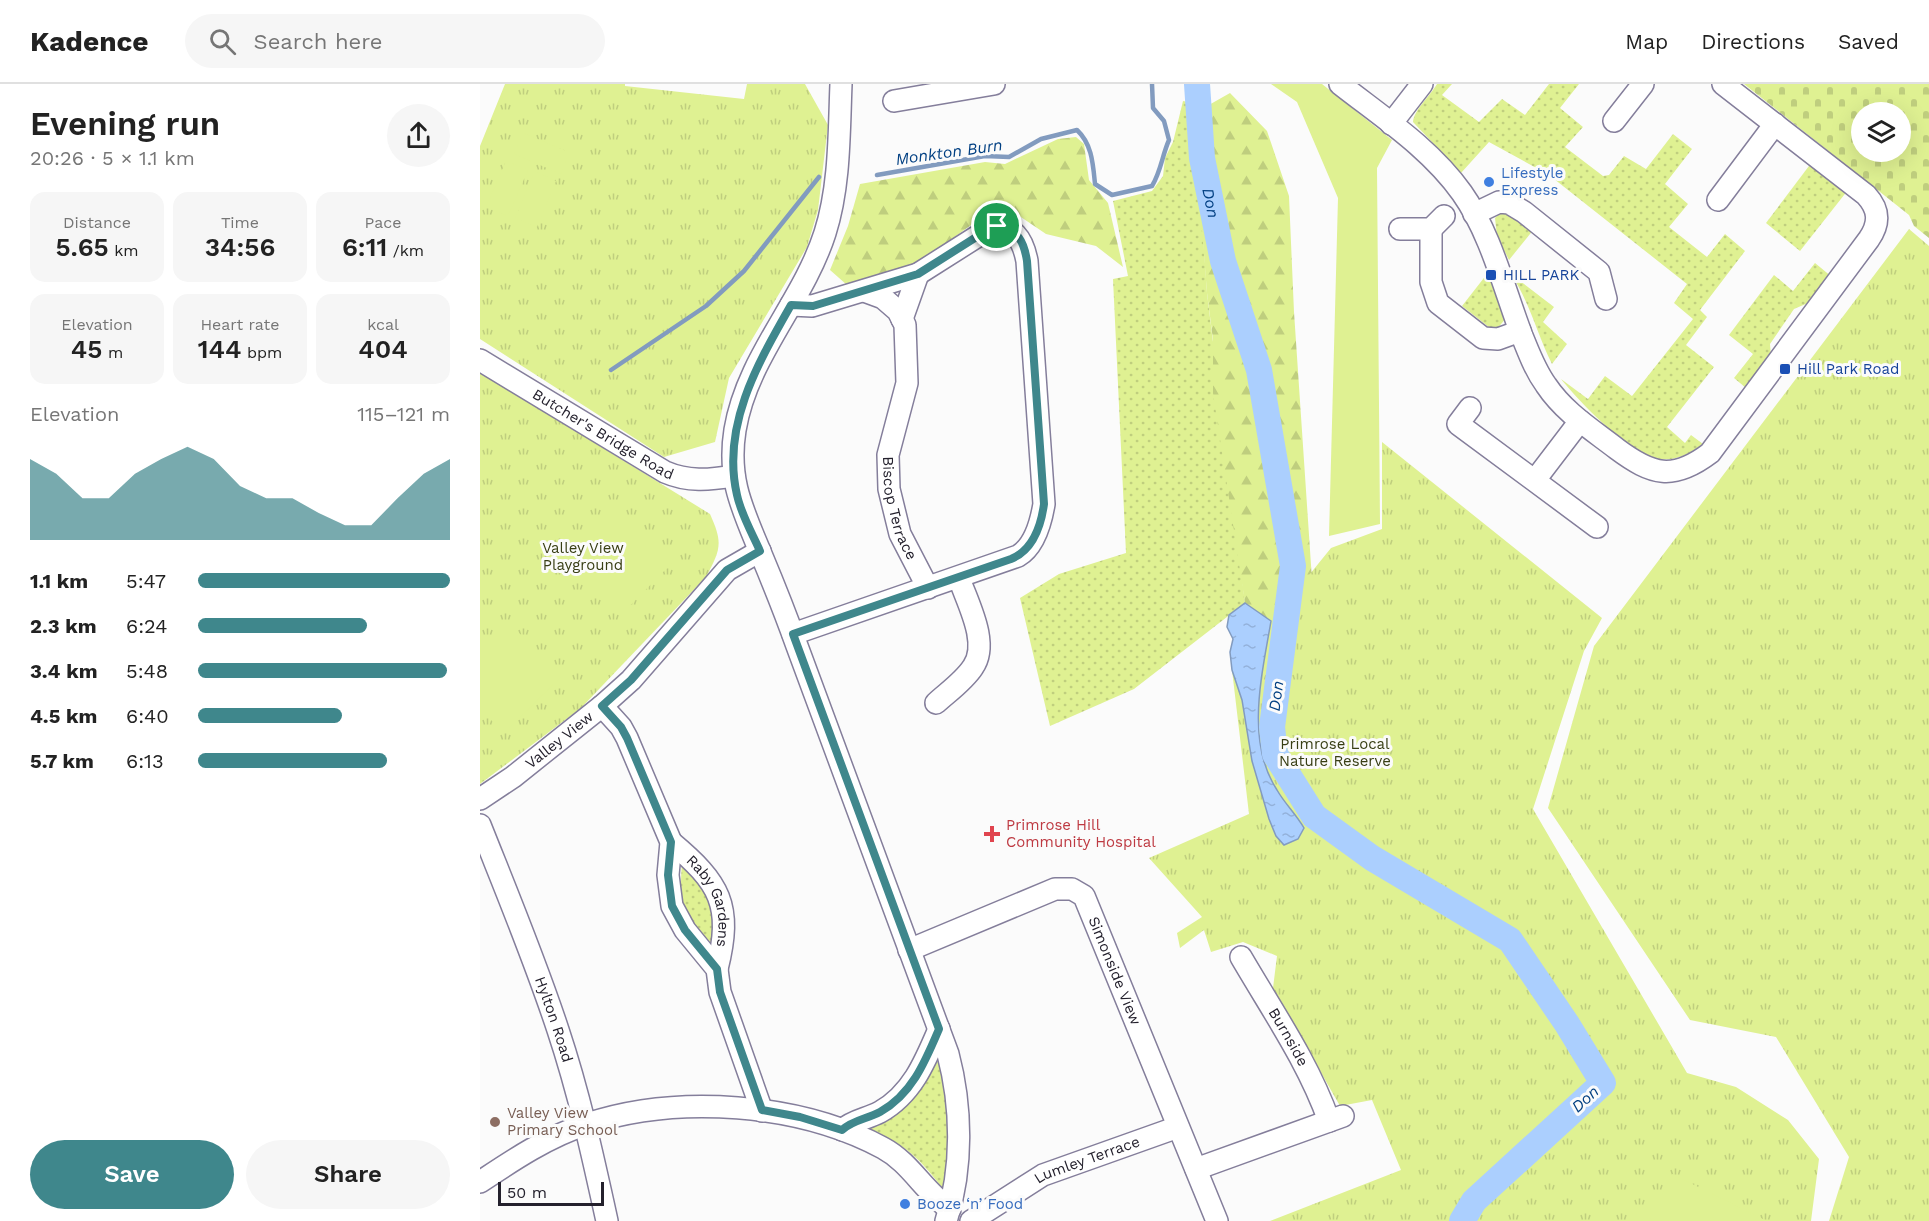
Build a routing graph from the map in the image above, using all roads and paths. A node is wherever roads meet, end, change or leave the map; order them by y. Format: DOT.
graph roads {
  1 [pos="841,84"];
  2 [pos="994,84"];
  3 [pos="1340,84"];
  4 [pos="1422,84"];
  5 [pos="1643,84"];
  6 [pos="1723,84"];
  7 [pos="894,101"];
  8 [pos="1614,121"];
  9 [pos="1391,124"];
  10 [pos="1775,124"];
  11 [pos="1718,200"];
  12 [pos="1474,214"];
  13 [pos="1400,229"];
  14 [pos="918,274"];
  15 [pos="864,291"];
  16 [pos="1606,299"];
  17 [pos="791,305"];
  18 [pos="902,319"];
  19 [pos="1520,331"];
  20 [pos="480,360"];
  21 [pos="1470,408"];
  22 [pos="1580,421"];
  23 [pos="734,476"];
  24 [pos="1535,480"];
  25 [pos="1597,527"];
  26 [pos="760,551"];
  27 [pos="959,578"];
  28 [pos="928,588"];
  29 [pos="792,631"];
  30 [pos="936,704"];
  31 [pos="602,706"];
  32 [pos="480,799"];
  33 [pos="480,825"];
  34 [pos="671,842"];
  35 [pos="909,950"];
  36 [pos="1241,957"];
  37 [pos="717,969"];
  38 [pos="939,1029"];
  39 [pos="762,1110"];
  40 [pos="586,1124"];
  41 [pos="1179,1127"];
  42 [pos="842,1130"];
  43 [pos="1196,1169"];
  44 [pos="480,1182"];
  45 [pos="948,1215"];
  46 [pos="607,1221"];
  47 [pos="971,1221"];
  48 [pos="1217,1221"];
  1 -- 17 [label="street"];
  2 -- 7 [label="street"];
  3 -- 9 [label="street"];
  4 -- 9 [label="street"];
  5 -- 8 [label="street"];
  6 -- 10 [label="street"];
  9 -- 12 [label="street"];
  10 -- 11 [label="street"];
  10 -- 22 [label="street"];
  12 -- 16 [label="street"];
  12 -- 19 [label="street"];
  13 -- 19 [label="street"];
  14 -- 15 [label="street"];
  14 -- 18 [label="street"];
  14 -- 27 [label="street"];
  15 -- 17 [label="street"];
  15 -- 18 [label="street"];
  17 -- 23 [label="street"];
  18 -- 28 [label="street, Biscop Terrace"];
  19 -- 22 [label="street"];
  20 -- 23 [label="street, Butcher's Bridge Road"];
  21 -- 24 [label="street"];
  22 -- 24 [label="street"];
  23 -- 26 [label="street"];
  24 -- 25 [label="street"];
  26 -- 29 [label="street"];
  26 -- 31 [label="street, Valley View"];
  27 -- 28 [label="street"];
  27 -- 30 [label="street"];
  28 -- 29 [label="street"];
  29 -- 35 [label="street"];
  31 -- 32 [label="street, Valley View"];
  31 -- 34 [label="street, Raby Gardens"];
  33 -- 40 [label="street, Hylton Road"];
  34 -- 37 [label="street, Raby Gardens"];
  34 -- 37 [label="street, Raby Gardens"];
  35 -- 38 [label="street"];
  35 -- 41 [label="street, Simonside View"];
  36 -- 43 [label="street, Burnside"];
  37 -- 39 [label="street, Raby Gardens"];
  38 -- 42 [label="street"];
  38 -- 45 [label="street"];
  39 -- 40 [label="street"];
  39 -- 42 [label="street"];
  40 -- 44 [label="street"];
  40 -- 46 [label="street, Hylton Road"];
  41 -- 43 [label="street, Simonside View"];
  41 -- 47 [label="street, Lumley Terrace"];
  42 -- 45 [label="street"];
  43 -- 48 [label="street, Simonside View"];
}
